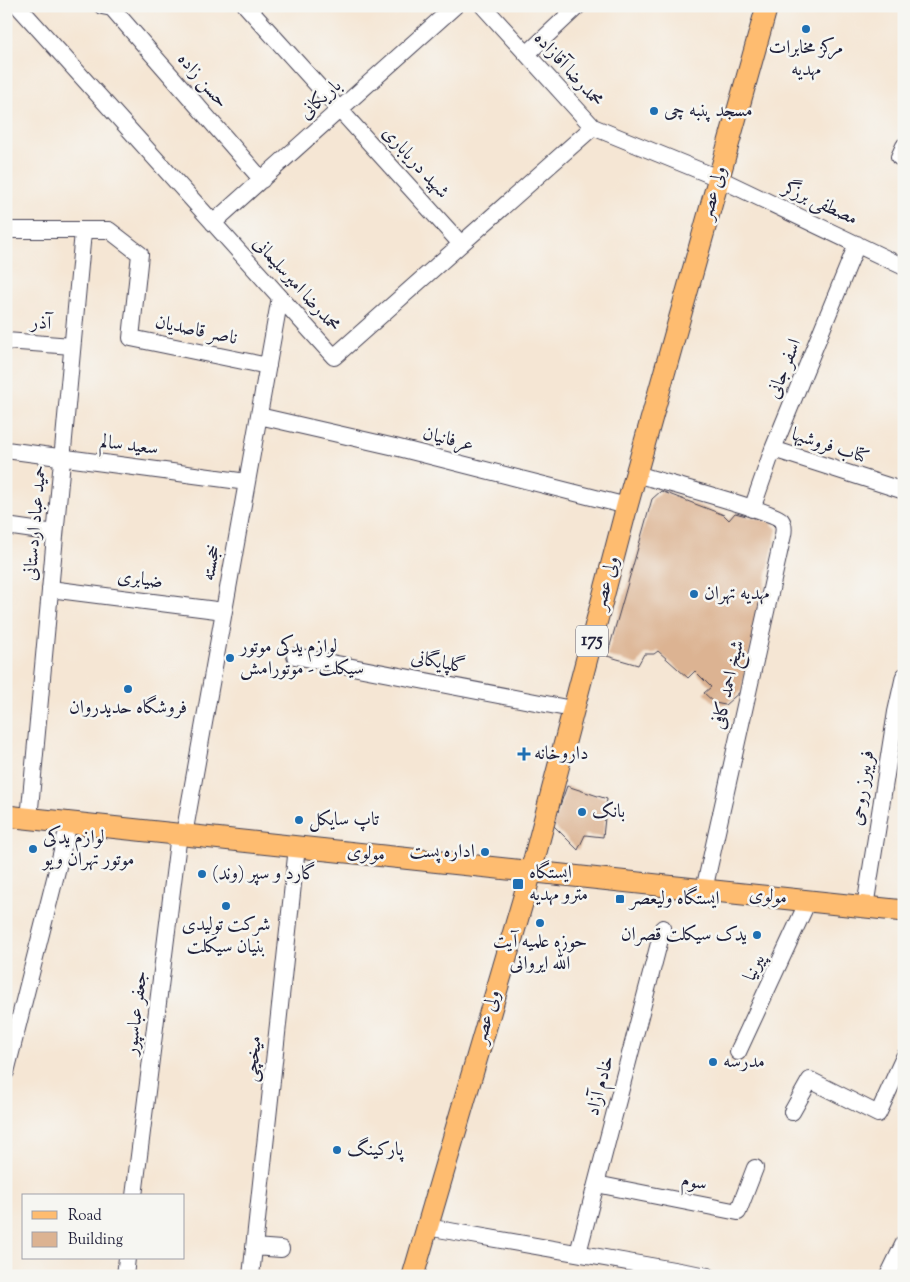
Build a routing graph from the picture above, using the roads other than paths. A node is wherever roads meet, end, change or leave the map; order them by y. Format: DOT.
graph roads {
  1 [pos="18,6"];
  2 [pos="246,6"];
  3 [pos="455,6"];
  4 [pos="483,6"];
  5 [pos="578,6"];
  6 [pos="767,6"];
  7 [pos="107,7"];
  8 [pos="527,54"];
  9 [pos="340,110"];
  10 [pos="593,127"];
  11 [pos="904,146"];
  12 [pos="904,159"];
  13 [pos="718,178"];
  14 [pos="262,180"];
  15 [pos="213,223"];
  16 [pos="6,230"];
  17 [pos="83,232"];
  18 [pos="461,244"];
  19 [pos="857,244"];
  20 [pos="904,266"];
  21 [pos="280,297"];
  22 [pos="6,341"];
  23 [pos="72,346"];
  24 [pos="268,366"];
  25 [pos="259,416"];
  26 [pos="774,449"];
  27 [pos="6,450"];
  28 [pos="62,459"];
  29 [pos="636,474"];
  30 [pos="247,482"];
  31 [pos="904,491"];
  32 [pos="627,506"];
  33 [pos="752,509"];
  34 [pos="6,526"];
  35 [pos="55,533"];
  36 [pos="50,588"];
  37 [pos="224,611"];
  38 [pos="295,656"];
  39 [pos="904,676"];
  40 [pos="572,709"];
  41 [pos="6,816"];
  42 [pos="29,819"];
  43 [pos="69,823"];
  44 [pos="182,835"];
  45 [pos="297,847"];
  46 [pos="530,872"];
  47 [pos="704,890"];
  48 [pos="808,901"];
  49 [pos="865,907"];
  50 [pos="904,911"];
  51 [pos="663,928"];
  52 [pos="738,1052"];
  53 [pos="904,1057"];
  54 [pos="6,1071"];
  55 [pos="792,1112"];
  56 [pos="755,1168"];
  57 [pos="596,1184"];
  58 [pos="134,1194"];
  59 [pos="427,1227"];
  60 [pos="904,1242"];
  61 [pos="254,1246"];
  62 [pos="282,1249"];
  63 [pos="578,1253"];
  64 [pos="127,1260"];
  65 [pos="125,1276"];
  66 [pos="251,1276"];
  67 [pos="414,1276"];
  68 [pos="708,1276"];
  69 [pos="888,1276"];
  1 -- 15 [label="street, محمدرضا امیرسلیمانی"];
  2 -- 9 [label="street, شهید دریاباری"];
  3 -- 9 [label="street, باریکانی"];
  4 -- 8 [label="street, محمدرضا آقازاده"];
  5 -- 8 [label="street"];
  6 -- 13 [label="main road, ولی عصر / 175"];
  7 -- 14 [label="street, حسن زاده"];
  8 -- 10 [label="street, محمدرضا آقازاده"];
  9 -- 14 [label="street, باریکانی"];
  9 -- 18 [label="street, شهید دریاباری"];
  10 -- 13 [label="street, محمدرضا آقازاده"];
  10 -- 18 [label="street, محمدرضا امیرسلیمانی"];
  11 -- 12 [label="street"];
  13 -- 19 [label="street, مصطفی برزگر"];
  13 -- 29 [label="main road, ولی عصر / 175"];
  14 -- 15 [label="street, باریکانی"];
  15 -- 21 [label="street, محمدرضا امیرسلیمانی"];
  16 -- 17 [label="street, ناصر قاصدیان"];
  17 -- 23 [label="street, حمید عباد اردستانی"];
  17 -- 24 [label="street, ناصر قاصدیان"];
  18 -- 21 [label="street, محمدرضا امیرسلیمانی"];
  19 -- 20 [label="street, مصطفی برزگر"];
  19 -- 26 [label="street, اسفر جانی"];
  21 -- 24 [label="street, خجسته"];
  22 -- 23 [label="street, آذر"];
  23 -- 28 [label="street, حمید عباد اردستانی"];
  24 -- 25 [label="street, خجسته"];
  25 -- 30 [label="street, خجسته"];
  25 -- 32 [label="street, عرفانیان"];
  26 -- 31 [label="street, کتاب فروشیها"];
  26 -- 33 [label="street, اسفر جانی"];
  27 -- 28 [label="street, سعید سالم"];
  28 -- 30 [label="street, سعید سالم"];
  28 -- 35 [label="street, حمید عباد اردستانی"];
  29 -- 32 [label="main road, ولی عصر / 175"];
  29 -- 33 [label="street"];
  30 -- 37 [label="street, خجسته"];
  32 -- 40 [label="main road, ولی عصر / 175"];
  33 -- 47 [label="street, شیخ احمد کافی"];
  34 -- 35 [label="street"];
  35 -- 36 [label="street, حمید عباد اردستانی"];
  36 -- 37 [label="street, ضیابری"];
  36 -- 42 [label="street, حمید عباد اردستانی"];
  37 -- 44 [label="street, خجسته"];
  38 -- 40 [label="street, گلپایگانی"];
  39 -- 49 [label="street, فریبرز روحی"];
  40 -- 46 [label="main road, ولی عصر / 175"];
  41 -- 42 [label="main road, مولوی"];
  42 -- 43 [label="main road, مولوی"];
  43 -- 44 [label="main road, مولوی"];
  43 -- 54 [label="street"];
  44 -- 45 [label="main road, مولوی"];
  44 -- 58 [label="street, جعفر عباسپور"];
  45 -- 46 [label="main road, مولوی"];
  45 -- 61 [label="street, میخچی"];
  46 -- 47 [label="main road, مولوی"];
  46 -- 59 [label="main road, ولی عصر / 175"];
  47 -- 48 [label="main road, مولوی"];
  48 -- 49 [label="main road, مولوی"];
  48 -- 52 [label="street, پیرنیا"];
  49 -- 50 [label="main road, مولوی"];
  51 -- 57 [label="street, خادم آزاد"];
  53 -- 55 [label="street"];
  56 -- 57 [label="street, سوم"];
  57 -- 63 [label="street, خادم آزاد"];
  59 -- 63 [label="street"];
  59 -- 67 [label="main road, ولی عصر / 175"];
  60 -- 69 [label="street"];
  61 -- 62 [label="street"];
  61 -- 66 [label="street, میخچی"];
  63 -- 68 [label="street"];
  64 -- 65 [label="street"];
}
